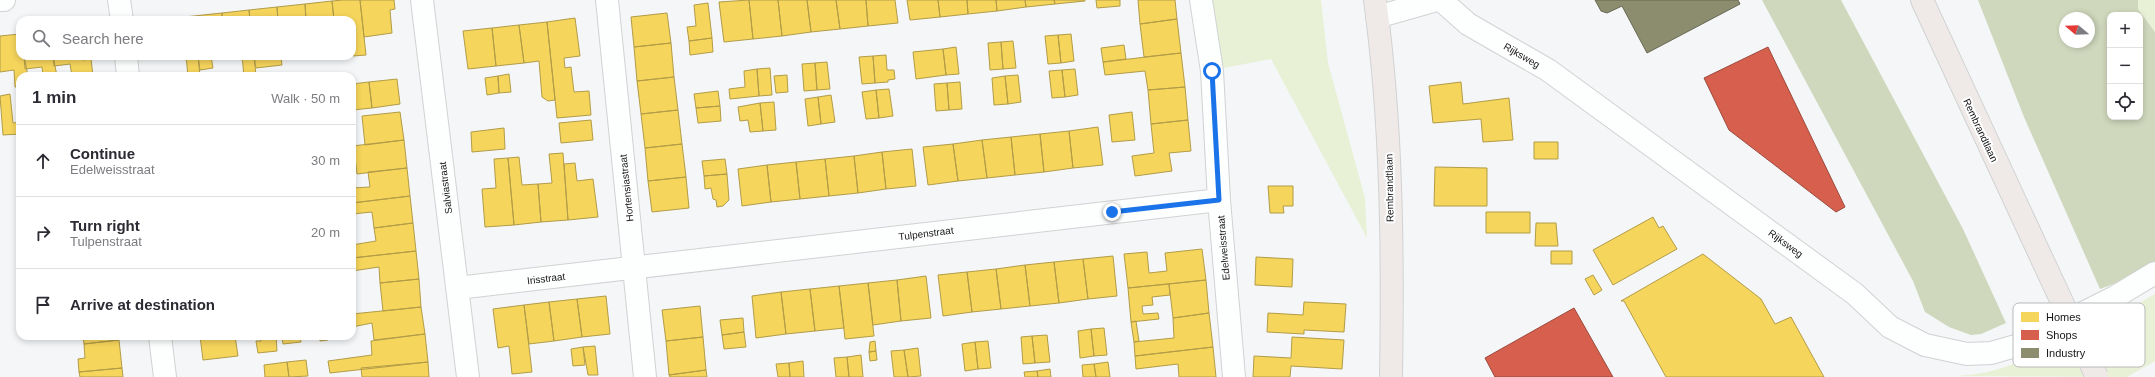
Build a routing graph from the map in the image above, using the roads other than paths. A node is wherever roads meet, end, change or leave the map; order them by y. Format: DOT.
graph roads {
  1 [pos="0,0"];
  2 [pos="4,0"];
  3 [pos="119,0"];
  4 [pos="422,0"];
  5 [pos="607,0"];
  6 [pos="1201,0"];
  7 [pos="1437,0"];
  8 [pos="1441,0"];
  9 [pos="1922,0"];
  10 [pos="1376,8"];
  11 [pos="121,16"];
  12 [pos="126,60"];
  13 [pos="128,72"];
  14 [pos="1219,200"];
  15 [pos="634,267"];
  16 [pos="2155,273"];
  17 [pos="457,288"];
  18 [pos="2062,303"];
  19 [pos="2103,303"];
  20 [pos="160,340"];
  21 [pos="2013,347"];
  22 [pos="2092,367"];
  23 [pos="165,377"];
  24 [pos="468,377"];
  25 [pos="645,377"];
  26 [pos="1234,377"];
  27 [pos="1391,377"];
  28 [pos="2097,377"];
  1 -- 2 [label="street"];
  3 -- 11 [label="street"];
  4 -- 17 [label="street, Salviastraat"];
  5 -- 15 [label="street, Hortensiastraat"];
  6 -- 14 [label="street, Edelweisstraat"];
  7 -- 10 [label="street"];
  8 -- 21 [label="street, Rijksweg"];
  9 -- 18 [label="main road, Rembrandtlaan, bridge"];
  10 -- 27 [label="main road, Rembrandtlaan"];
  12 -- 13 [label="street"];
  14 -- 15 [label="street, Tulpenstraat"];
  14 -- 26 [label="street, Edelweisstraat"];
  15 -- 17 [label="street, Irisstraat"];
  15 -- 25 [label="street, Hortensiastraat"];
  16 -- 19 [label="street, Rijksweg"];
  17 -- 24 [label="street, Salviastraat"];
  20 -- 23 [label="street"];
  22 -- 28 [label="main road, Rembrandtlaan, bridge"];
}
